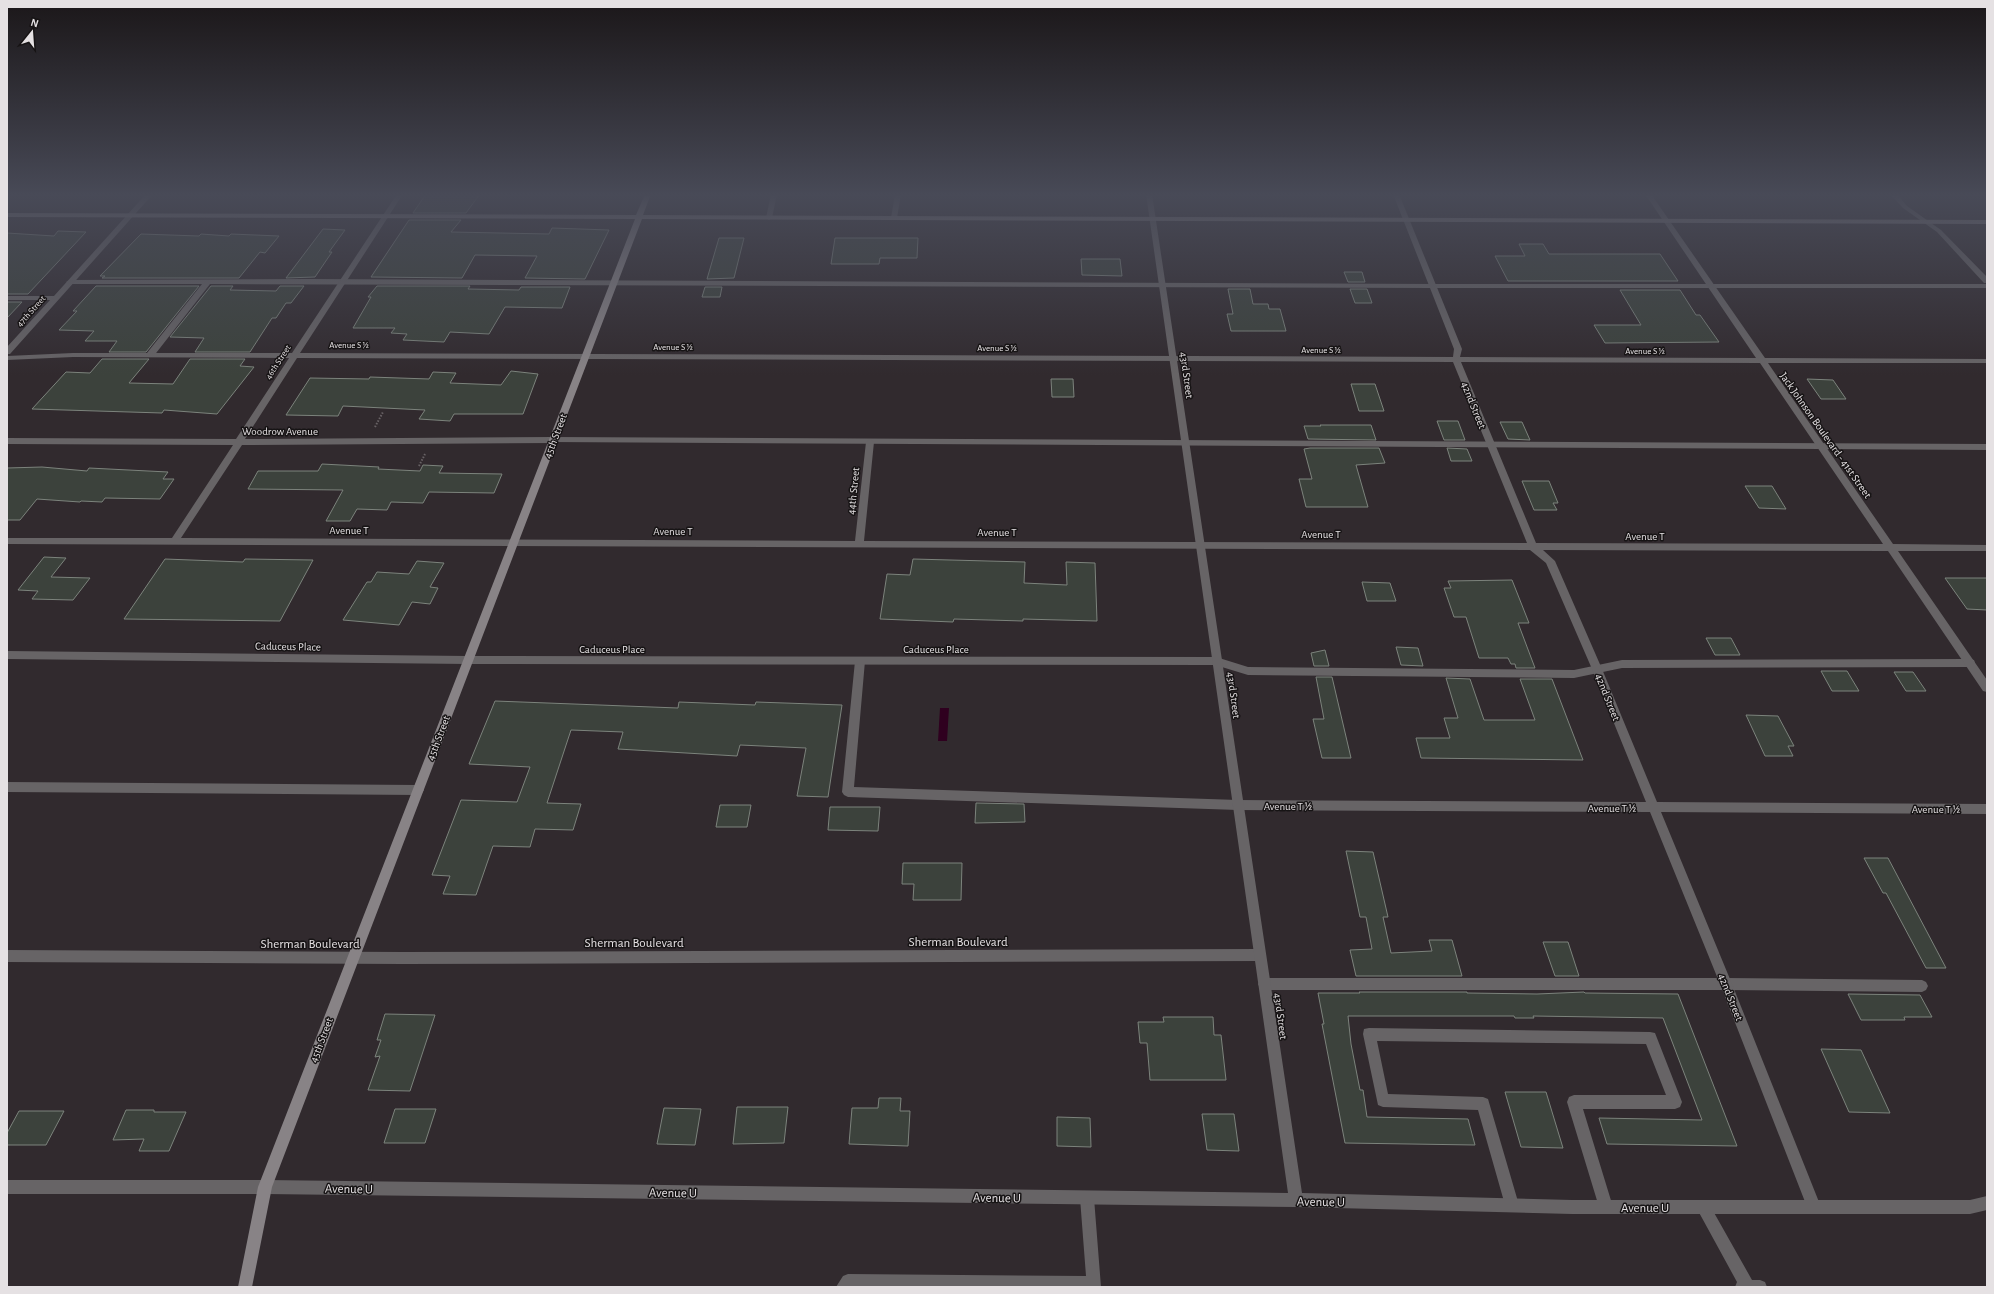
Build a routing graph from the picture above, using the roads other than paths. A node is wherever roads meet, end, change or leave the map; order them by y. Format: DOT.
graph roads {
  1 [pos="95,254"];
  2 [pos="359,254"];
  3 [pos="625,254"];
  4 [pos="1158,254"];
  5 [pos="1421,254"];
  6 [pos="1688,254"];
  7 [pos="1961,254"];
  8 [pos="342,281"];
  9 [pos="1987,281"];
  10 [pos="70,282"];
  11 [pos="207,282"];
  12 [pos="614,283"];
  13 [pos="1162,284"];
  14 [pos="1434,286"];
  15 [pos="1709,286"];
  16 [pos="1987,286"];
  17 [pos="7,298"];
  18 [pos="56,298"];
  19 [pos="7,352"];
  20 [pos="150,355"];
  21 [pos="295,355"];
  22 [pos="585,357"];
  23 [pos="7,358"];
  24 [pos="1172,359"];
  25 [pos="1456,360"];
  26 [pos="1987,361"];
  27 [pos="1762,362"];
  28 [pos="553,440"];
  29 [pos="7,441"];
  30 [pos="238,442"];
  31 [pos="870,442"];
  32 [pos="1185,443"];
  33 [pos="1491,444"];
  34 [pos="1820,446"];
  35 [pos="1987,447"];
  36 [pos="7,541"];
  37 [pos="174,542"];
  38 [pos="513,542"];
  39 [pos="860,543"];
  40 [pos="1200,545"];
  41 [pos="1533,547"];
  42 [pos="1890,548"];
  43 [pos="1987,548"];
  44 [pos="7,655"];
  45 [pos="468,660"];
  46 [pos="860,661"];
  47 [pos="1216,661"];
  48 [pos="1970,663"];
  49 [pos="1597,670"];
  50 [pos="1987,688"];
  51 [pos="7,787"];
  52 [pos="418,790"];
  53 [pos="1238,805"];
  54 [pos="1654,808"];
  55 [pos="1987,810"];
  56 [pos="1260,955"];
  57 [pos="7,956"];
  58 [pos="353,958"];
  59 [pos="1264,984"];
  60 [pos="1726,984"];
  61 [pos="1922,986"];
  62 [pos="7,1187"];
  63 [pos="265,1187"];
  64 [pos="1087,1198"];
  65 [pos="1296,1200"];
  66 [pos="1987,1203"];
  67 [pos="1512,1205"];
  68 [pos="1606,1207"];
  69 [pos="1703,1207"];
  70 [pos="1814,1207"];
  71 [pos="1093,1285"];
  72 [pos="245,1287"];
  73 [pos="843,1287"];
  74 [pos="1750,1287"];
  1 -- 10 [label="street, 47th Street"];
  2 -- 8 [label="street, 46th Street"];
  3 -- 12 [label="main road, 45th Street"];
  4 -- 13 [label="street, 43rd Street"];
  5 -- 14 [label="street, 42nd Street"];
  6 -- 15 [label="street, Jack Johnson Boulevard - 41st Street"];
  7 -- 9 [label="street"];
  8 -- 11 [label="street"];
  8 -- 12 [label="street"];
  8 -- 21 [label="street, 46th Street"];
  10 -- 11 [label="street"];
  10 -- 18 [label="street, 47th Street"];
  11 -- 20 [label="street"];
  12 -- 13 [label="street"];
  12 -- 22 [label="main road, 45th Street"];
  13 -- 14 [label="street"];
  13 -- 24 [label="street, 43rd Street"];
  14 -- 15 [label="street"];
  14 -- 25 [label="street, 42nd Street"];
  15 -- 16 [label="street"];
  15 -- 27 [label="street, Jack Johnson Boulevard - 41st Street"];
  17 -- 18 [label="street"];
  18 -- 19 [label="street, 47th Street"];
  20 -- 21 [label="street, Avenue S ½"];
  20 -- 23 [label="street, Avenue S ½"];
  21 -- 22 [label="street, Avenue S ½"];
  21 -- 30 [label="street, 46th Street"];
  22 -- 24 [label="street, Avenue S ½"];
  22 -- 28 [label="main road, 45th Street"];
  24 -- 25 [label="street, Avenue S ½"];
  24 -- 32 [label="street, 43rd Street"];
  25 -- 27 [label="street, Avenue S ½"];
  25 -- 33 [label="street, 42nd Street"];
  26 -- 27 [label="street, Avenue S ½"];
  27 -- 34 [label="street, Jack Johnson Boulevard - 41st Street"];
  28 -- 30 [label="street, Woodrow Avenue"];
  28 -- 31 [label="street, Woodrow Avenue"];
  28 -- 38 [label="main road, 45th Street"];
  29 -- 30 [label="street, Woodrow Avenue"];
  30 -- 37 [label="street, 46th Street"];
  31 -- 32 [label="street, Woodrow Avenue"];
  31 -- 39 [label="street, 44th Street"];
  32 -- 33 [label="street, Woodrow Avenue"];
  32 -- 40 [label="street, 43rd Street"];
  33 -- 34 [label="street, Woodrow Avenue"];
  33 -- 41 [label="street, 42nd Street"];
  34 -- 35 [label="street, Woodrow Avenue"];
  34 -- 42 [label="street, Jack Johnson Boulevard - 41st Street"];
  36 -- 37 [label="street, Avenue T"];
  37 -- 38 [label="street, Avenue T"];
  38 -- 39 [label="street, Avenue T"];
  38 -- 45 [label="main road, 45th Street"];
  39 -- 40 [label="street, Avenue T"];
  40 -- 41 [label="street, Avenue T"];
  40 -- 47 [label="street, 43rd Street"];
  41 -- 42 [label="street, Avenue T"];
  41 -- 49 [label="street, 42nd Street"];
  42 -- 43 [label="street, Avenue T"];
  42 -- 48 [label="street, Jack Johnson Boulevard - 41st Street"];
  44 -- 45 [label="street, Caduceus Place"];
  45 -- 46 [label="street, Caduceus Place"];
  45 -- 52 [label="main road, 45th Street"];
  46 -- 47 [label="street, Caduceus Place"];
  46 -- 53 [label="street, Avenue T ½"];
  47 -- 49 [label="street, Caduceus Place"];
  47 -- 53 [label="street, 43rd Street"];
  48 -- 49 [label="street, Caduceus Place"];
  48 -- 50 [label="street, Jack Johnson Boulevard - 41st Street"];
  49 -- 54 [label="street, 42nd Street"];
  51 -- 52 [label="street"];
  52 -- 58 [label="main road, 45th Street"];
  53 -- 54 [label="street, Avenue T ½"];
  53 -- 56 [label="street, 43rd Street"];
  54 -- 55 [label="street, Avenue T ½"];
  54 -- 60 [label="street, 42nd Street"];
  56 -- 58 [label="street, Sherman Boulevard"];
  56 -- 59 [label="street, 43rd Street"];
  57 -- 58 [label="street, Sherman Boulevard"];
  58 -- 63 [label="main road, 45th Street"];
  59 -- 60 [label="street"];
  59 -- 65 [label="street, 43rd Street"];
  60 -- 61 [label="street"];
  60 -- 70 [label="street, 42nd Street"];
  62 -- 63 [label="street, Avenue U"];
  63 -- 64 [label="street, Avenue U"];
  63 -- 72 [label="main road, 45th Street"];
  64 -- 65 [label="street, Avenue U"];
  64 -- 71 [label="street"];
  65 -- 67 [label="street, Avenue U"];
  66 -- 70 [label="street, Avenue U"];
  67 -- 68 [label="street, Avenue U"];
  67 -- 68 [label="street"];
  68 -- 69 [label="street, Avenue U"];
  69 -- 70 [label="street, Avenue U"];
  69 -- 74 [label="street"];
  71 -- 73 [label="street"];
}
